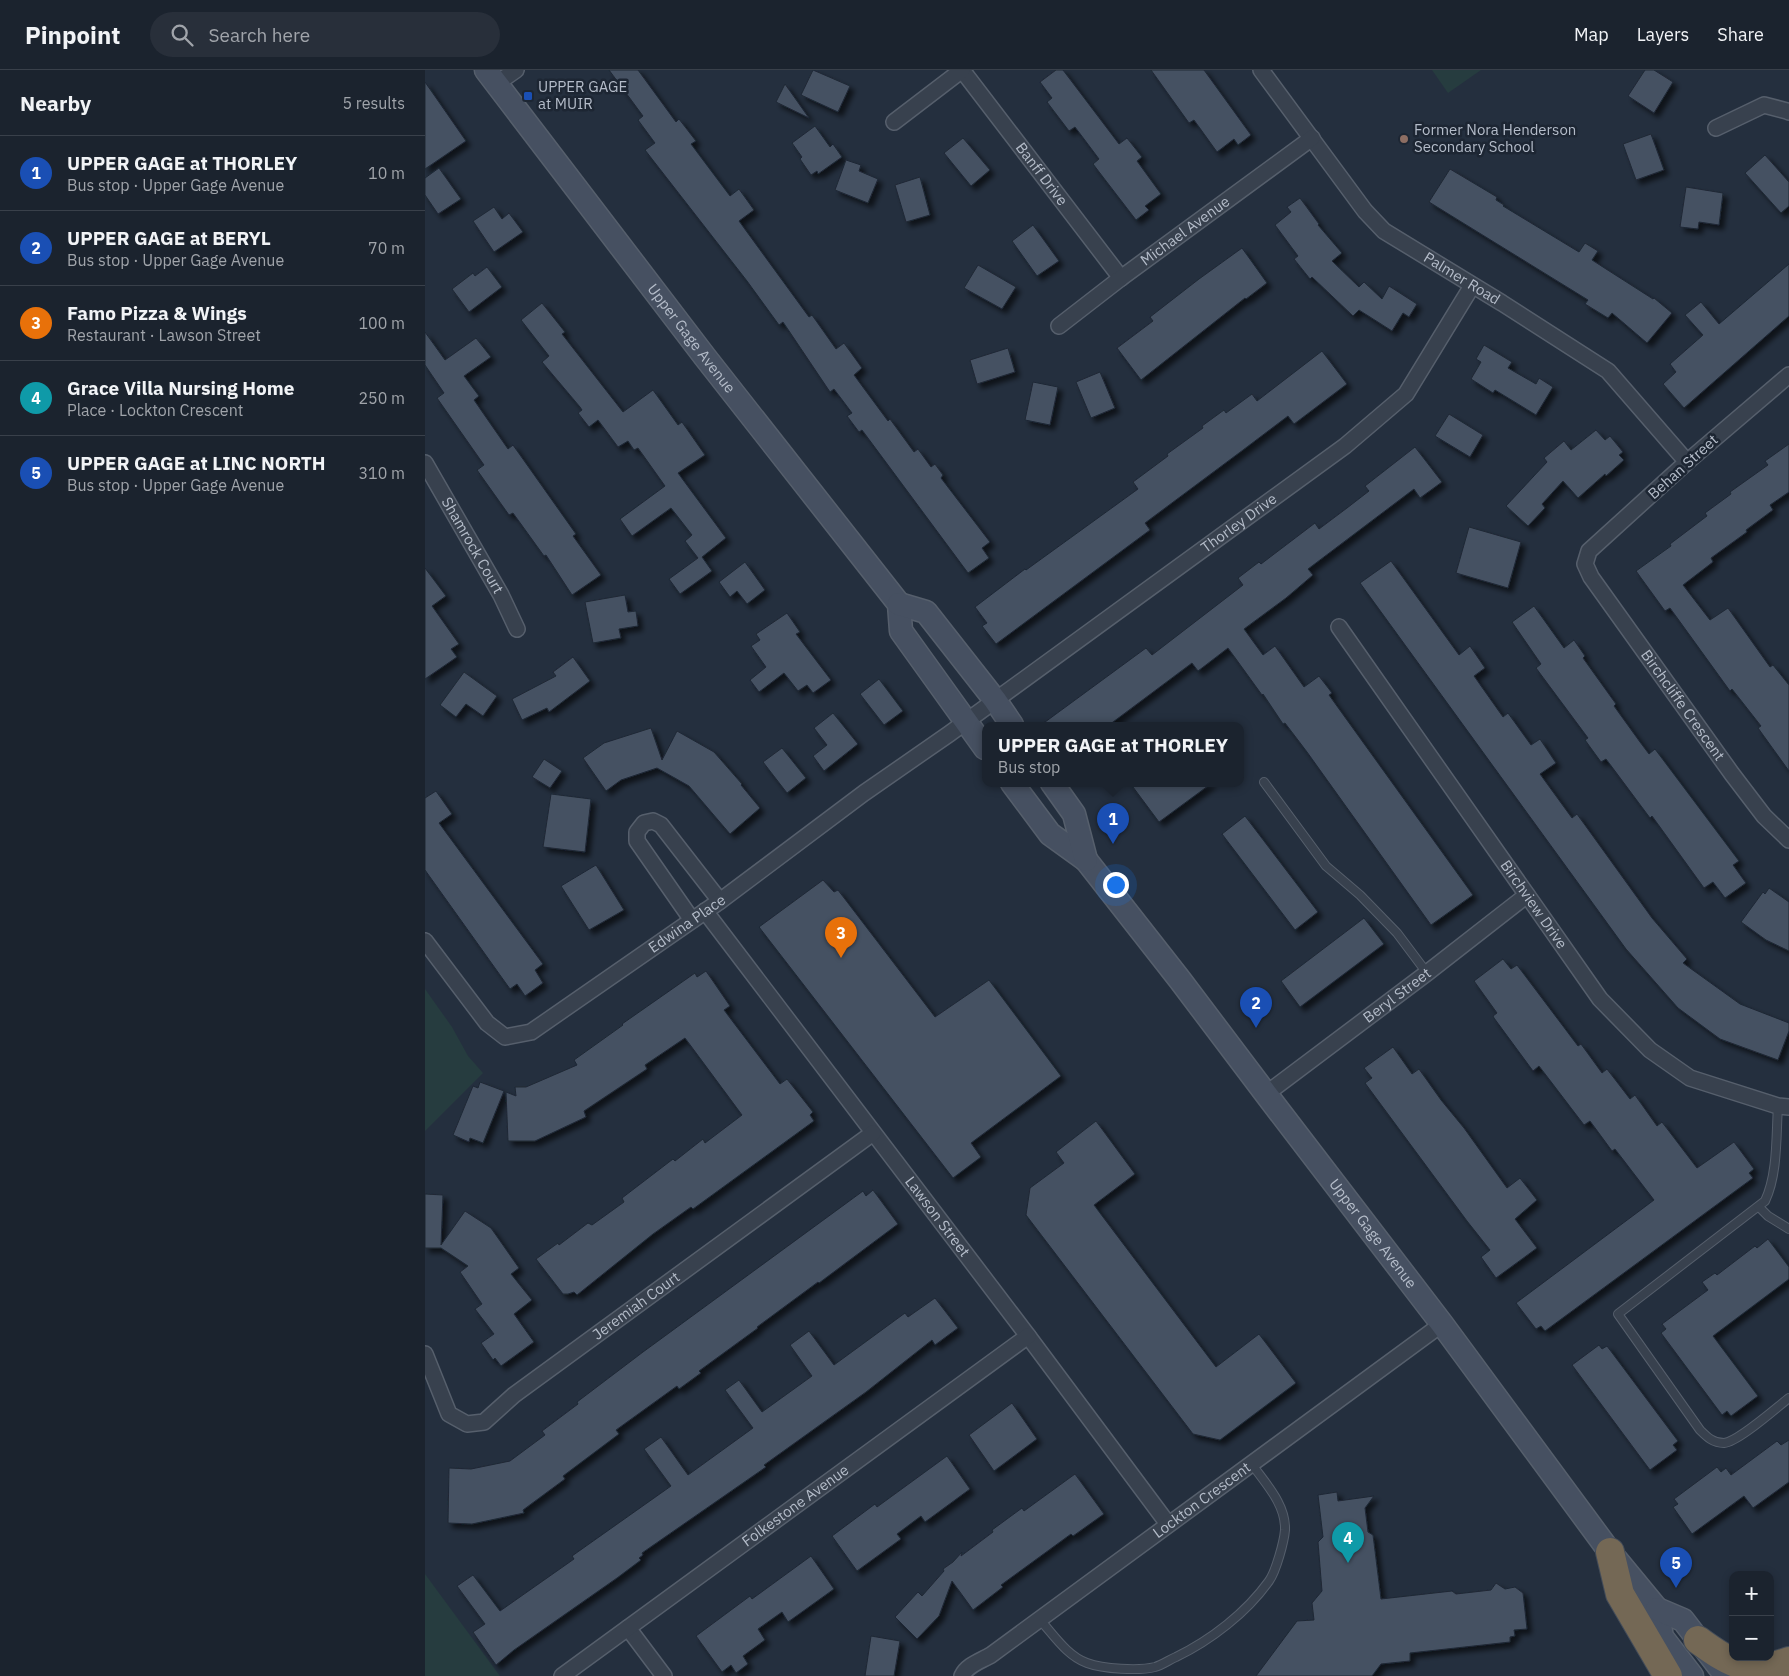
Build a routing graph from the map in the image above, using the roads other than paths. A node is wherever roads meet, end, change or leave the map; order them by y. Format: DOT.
graph roads {
  1 [pos="515,70"];
  2 [pos="962,70"];
  3 [pos="1261,70"];
  4 [pos="491,77"];
  5 [pos="1789,112"];
  6 [pos="894,122"];
  7 [pos="1716,128"];
  8 [pos="1312,138"];
  9 [pos="1121,278"];
  10 [pos="1472,286"];
  11 [pos="1059,326"];
  12 [pos="1789,375"];
  13 [pos="1687,462"];
  14 [pos="425,463"];
  15 [pos="431,490"];
  16 [pos="1585,564"];
  17 [pos="899,604"];
  18 [pos="1339,627"];
  19 [pos="517,629"];
  20 [pos="995,700"];
  21 [pos="965,722"];
  22 [pos="1010,722"];
  23 [pos="982,744"];
  24 [pos="1264,782"];
  25 [pos="1014,787"];
  26 [pos="1055,787"];
  27 [pos="1789,840"];
  28 [pos="1087,860"];
  29 [pos="1527,894"];
  30 [pos="720,901"];
  31 [pos="698,915"];
  32 [pos="425,941"];
  33 [pos="1427,973"];
  34 [pos="1266,1094"];
  35 [pos="1783,1107"];
  36 [pos="873,1133"];
  37 [pos="1759,1207"];
  38 [pos="1789,1229"];
  39 [pos="1442,1324"];
  40 [pos="1028,1336"];
  41 [pos="425,1354"];
  42 [pos="1789,1398"];
  43 [pos="1251,1463"];
  44 [pos="1168,1524"];
  45 [pos="1610,1552"];
  46 [pos="1657,1609"];
  47 [pos="1040,1620"];
  48 [pos="628,1628"];
  49 [pos="1698,1640"];
  50 [pos="1789,1661"];
  51 [pos="562,1676"];
  52 [pos="664,1676"];
  53 [pos="962,1676"];
  54 [pos="1668,1676"];
  55 [pos="1692,1676"];
  56 [pos="1726,1676"];
  1 -- 4 [label="street"];
  2 -- 6 [label="street"];
  2 -- 9 [label="street, Banff Drive"];
  3 -- 8 [label="street, Palmer Road"];
  4 -- 17 [label="main road, Upper Gage Avenue"];
  5 -- 7 [label="street"];
  8 -- 9 [label="street, Michael Avenue"];
  8 -- 10 [label="street, Palmer Road"];
  9 -- 11 [label="street, Michael Avenue"];
  10 -- 13 [label="street, Palmer Road"];
  10 -- 20 [label="street, Thorley Drive"];
  12 -- 13 [label="street, Behan Street"];
  13 -- 16 [label="street, Behan Street"];
  14 -- 15 [label="street, Shamrock Court"];
  15 -- 19 [label="street, Shamrock Court"];
  16 -- 27 [label="street, Birchcliffe Crescent"];
  17 -- 20 [label="main road"];
  17 -- 21 [label="main road"];
  18 -- 29 [label="street, Birchview Drive"];
  20 -- 21 [label="street, Thorley Drive"];
  20 -- 22 [label="main road"];
  21 -- 23 [label="main road"];
  21 -- 30 [label="street, Edwina Place"];
  24 -- 33 [label="lane"];
  25 -- 28 [label="main road, Upper Gage Avenue"];
  26 -- 28 [label="main road, Upper Gage Avenue"];
  28 -- 34 [label="main road, Upper Gage Avenue"];
  29 -- 33 [label="street, Beryl Street"];
  29 -- 35 [label="street, Birchview Drive"];
  30 -- 31 [label="street, Edwina Place"];
  30 -- 31 [label="street, Lawson Street"];
  31 -- 32 [label="street, Edwina Place"];
  31 -- 36 [label="street, Lawson Street"];
  33 -- 34 [label="street, Beryl Street"];
  34 -- 39 [label="main road, Upper Gage Avenue"];
  35 -- 37 [label="lane"];
  36 -- 40 [label="street, Lawson Street"];
  36 -- 41 [label="street, Jeremiah Court"];
  37 -- 38 [label="lane"];
  37 -- 42 [label="lane"];
  39 -- 43 [label="street, Lockton Crescent"];
  39 -- 45 [label="main road, Upper Gage Avenue"];
  40 -- 44 [label="street, Lawson Street"];
  40 -- 48 [label="street, Folkestone Avenue"];
  43 -- 44 [label="street, Lockton Crescent"];
  43 -- 47 [label="lane"];
  44 -- 47 [label="street, Lockton Crescent"];
  45 -- 46 [label="main road, Upper Gage Avenue"];
  45 -- 54 [label="highway"];
  46 -- 49 [label="main road, Upper Gage Avenue"];
  46 -- 55 [label="main road, Upper Gage Avenue"];
  47 -- 53 [label="street, Lockton Crescent"];
  48 -- 51 [label="street, Folkestone Avenue"];
  48 -- 52 [label="street"];
  49 -- 50 [label="highway"];
  49 -- 56 [label="main road, Upper Gage Avenue"];
}
